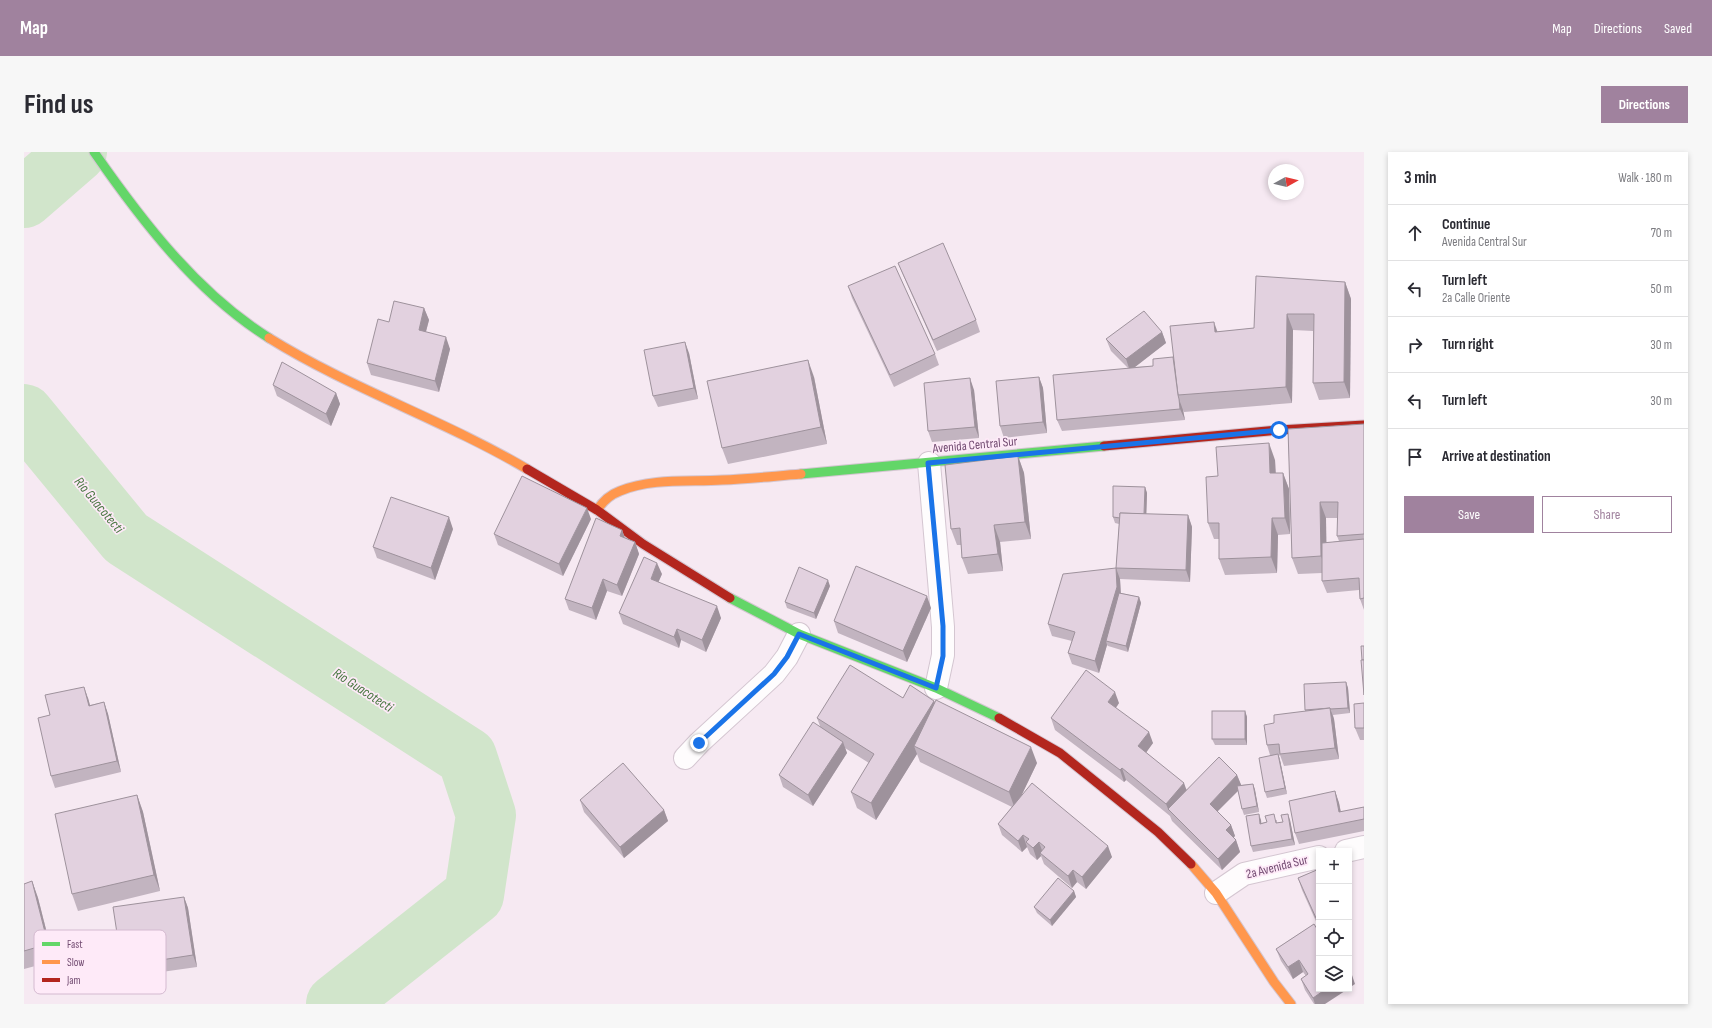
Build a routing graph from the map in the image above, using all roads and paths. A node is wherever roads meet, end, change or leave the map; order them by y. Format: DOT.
graph roads {
  1 [pos="94,152"];
  2 [pos="1364,425"];
  3 [pos="928,463"];
  4 [pos="597,510"];
  5 [pos="799,634"];
  6 [pos="936,688"];
  7 [pos="685,758"];
  8 [pos="1364,847"];
  9 [pos="1352,850"];
  10 [pos="1316,858"];
  11 [pos="1216,893"];
  12 [pos="1291,1004"];
  1 -- 4 [label="street"];
  2 -- 3 [label="street, Avenida Central Sur"];
  3 -- 4 [label="street, Avenida Central Sur"];
  3 -- 6 [label="street"];
  4 -- 5 [label="street"];
  5 -- 6 [label="street"];
  5 -- 7 [label="street"];
  6 -- 11 [label="street"];
  8 -- 9 [label="street"];
  10 -- 11 [label="street, 2a Avenida Sur"];
  11 -- 12 [label="street"];
}
